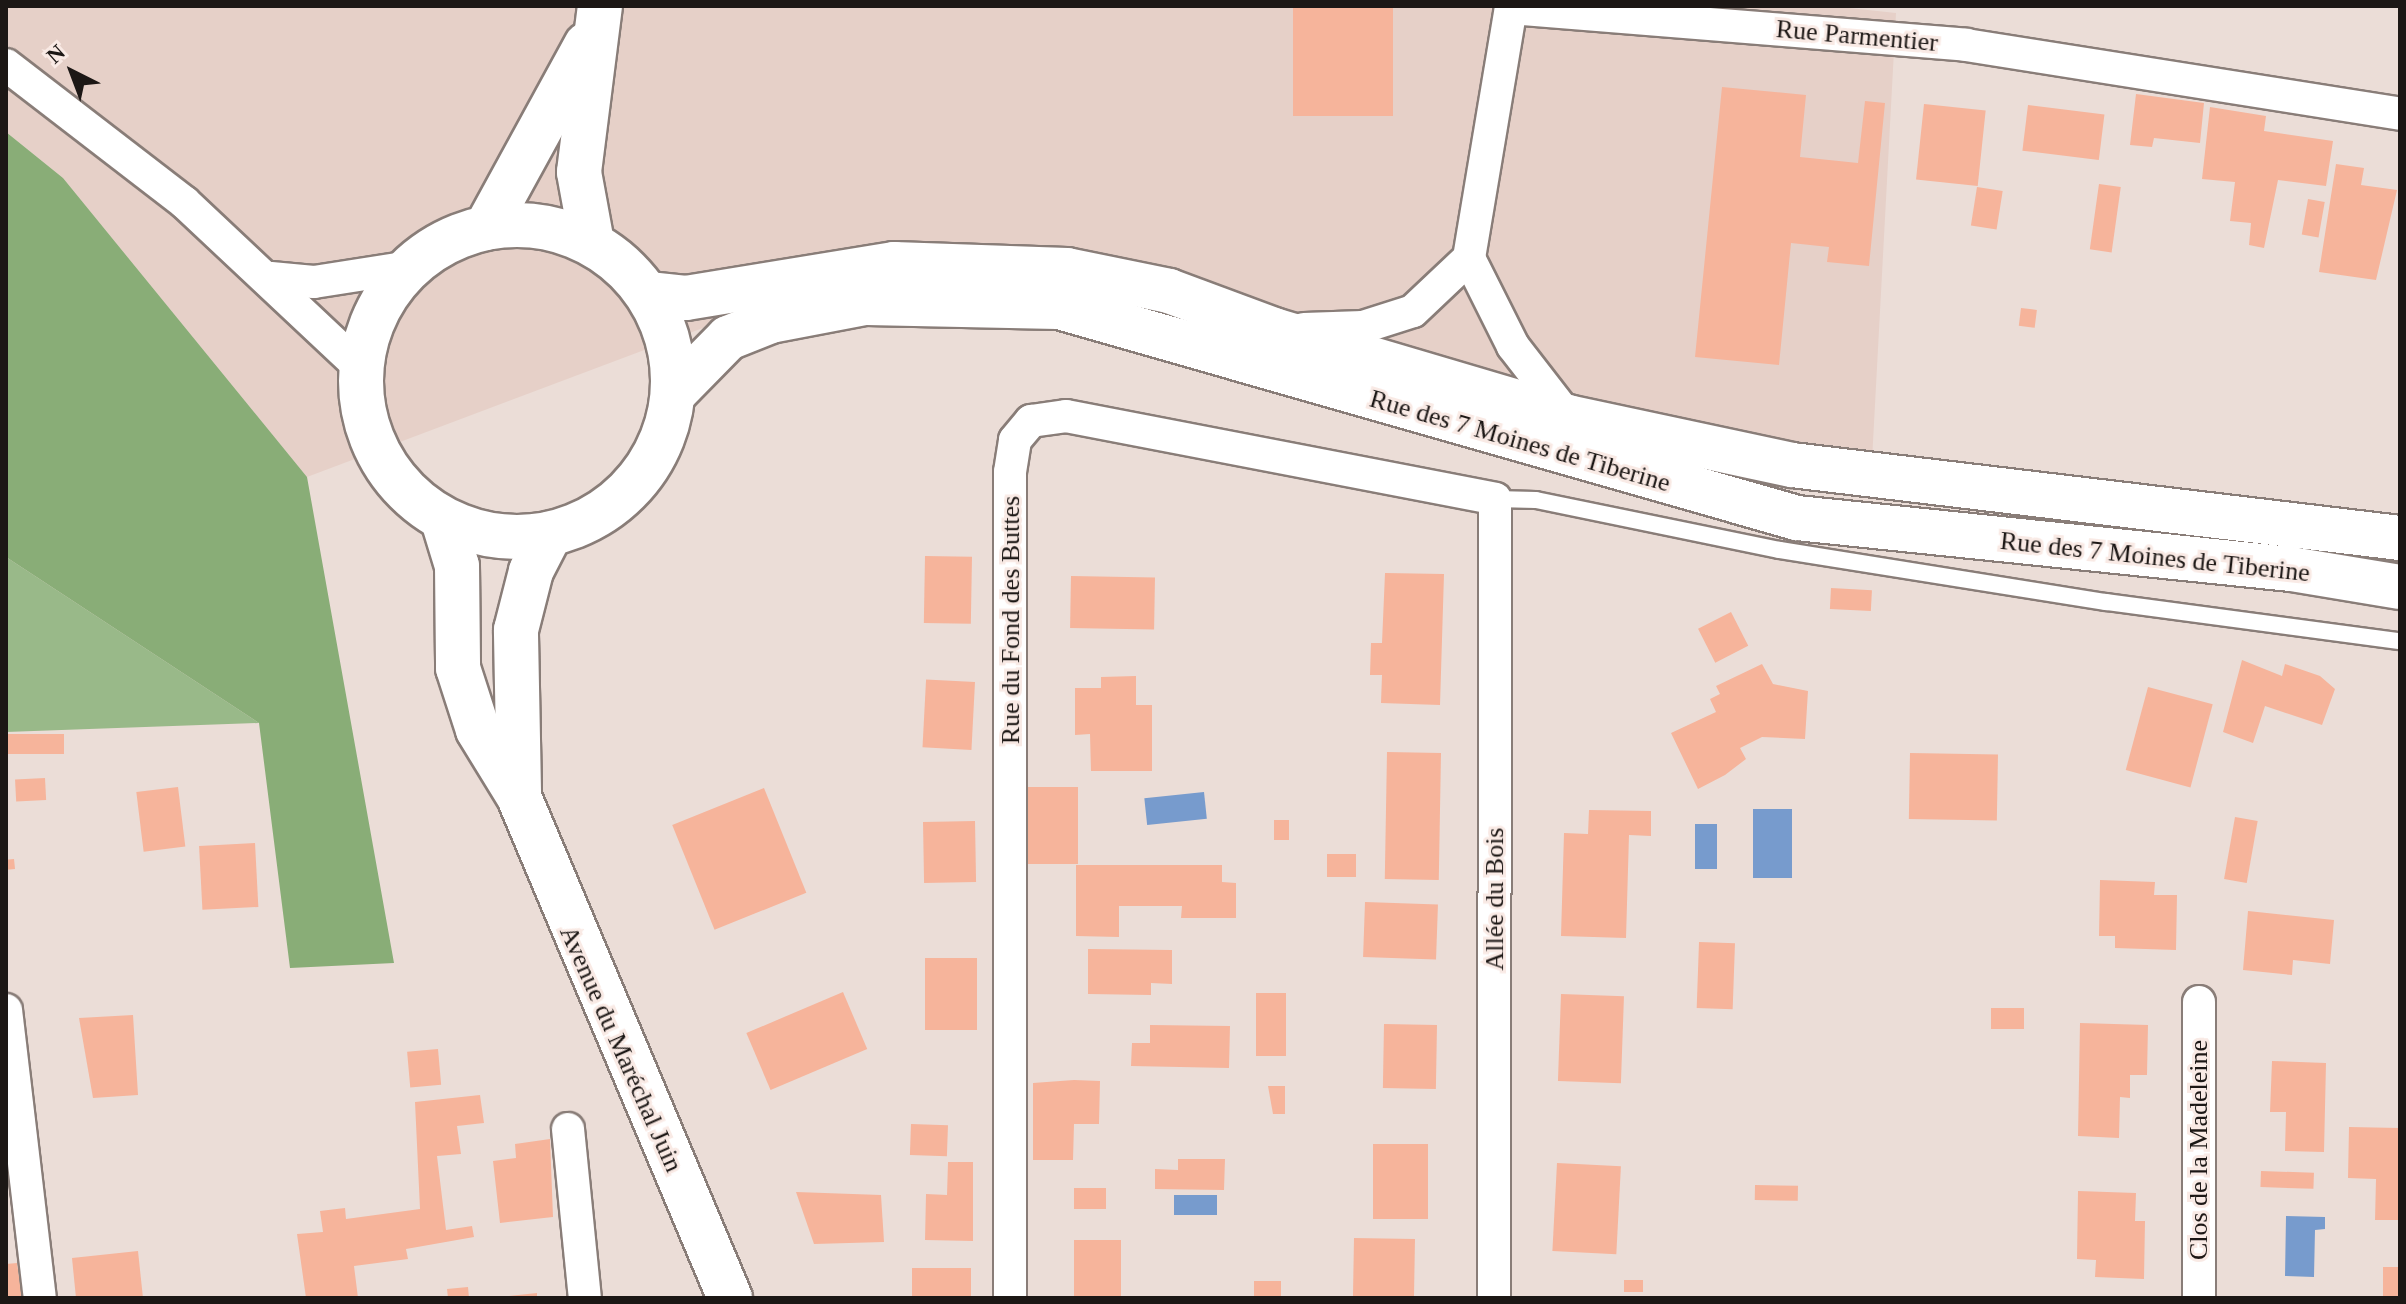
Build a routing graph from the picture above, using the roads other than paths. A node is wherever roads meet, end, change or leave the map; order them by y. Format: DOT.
graph roads {
  1 [pos="596,21"];
  2 [pos="6,65"];
  3 [pos="2400,114"];
  4 [pos="486,228"];
  5 [pos="592,243"];
  6 [pos="1469,258"];
  7 [pos="410,267"];
  8 [pos="271,278"];
  9 [pos="648,294"];
  10 [pos="1274,330"];
  11 [pos="361,368"];
  12 [pos="674,393"];
  13 [pos="1568,417"];
  14 [pos="1495,499"];
  15 [pos="443,520"];
  16 [pos="550,534"];
  17 [pos="2400,538"];
  18 [pos="2400,587"];
  19 [pos="2400,641"];
  20 [pos="519,797"];
  21 [pos="2199,1002"];
  22 [pos="6,1010"];
  23 [pos="568,1129"];
  24 [pos="40,1298"];
  25 [pos="585,1298"];
  26 [pos="730,1298"];
  27 [pos="1010,1298"];
  28 [pos="1494,1298"];
  29 [pos="2199,1298"];
  1 -- 4 [label="main road"];
  1 -- 5 [label="main road"];
  2 -- 8 [label="street"];
  3 -- 6 [label="street, Rue Parmentier"];
  4 -- 5 [label="main road"];
  4 -- 7 [label="main road"];
  5 -- 9 [label="main road"];
  6 -- 10 [label="street"];
  6 -- 13 [label="street"];
  7 -- 8 [label="street"];
  7 -- 11 [label="main road"];
  8 -- 11 [label="street"];
  9 -- 10 [label="main road, Rue des 7 Moines de Tiberine"];
  9 -- 12 [label="main road"];
  10 -- 13 [label="main road, Rue des 7 Moines de Tiberine"];
  11 -- 15 [label="main road"];
  12 -- 16 [label="main road"];
  12 -- 18 [label="main road, Rue des 7 Moines de Tiberine"];
  13 -- 17 [label="main road, Rue des 7 Moines de Tiberine"];
  14 -- 19 [label="lane"];
  14 -- 27 [label="street, Rue du Fond des Buttes"];
  14 -- 28 [label="street, Allée du Bois"];
  15 -- 16 [label="main road"];
  15 -- 20 [label="main road, Avenue du Maréchal Juin"];
  16 -- 20 [label="main road, Avenue du Maréchal Juin"];
  20 -- 26 [label="main road, Avenue du Maréchal Juin"];
  21 -- 29 [label="street, Clos de la Madeleine"];
  22 -- 24 [label="street"];
  23 -- 25 [label="street"];
}
